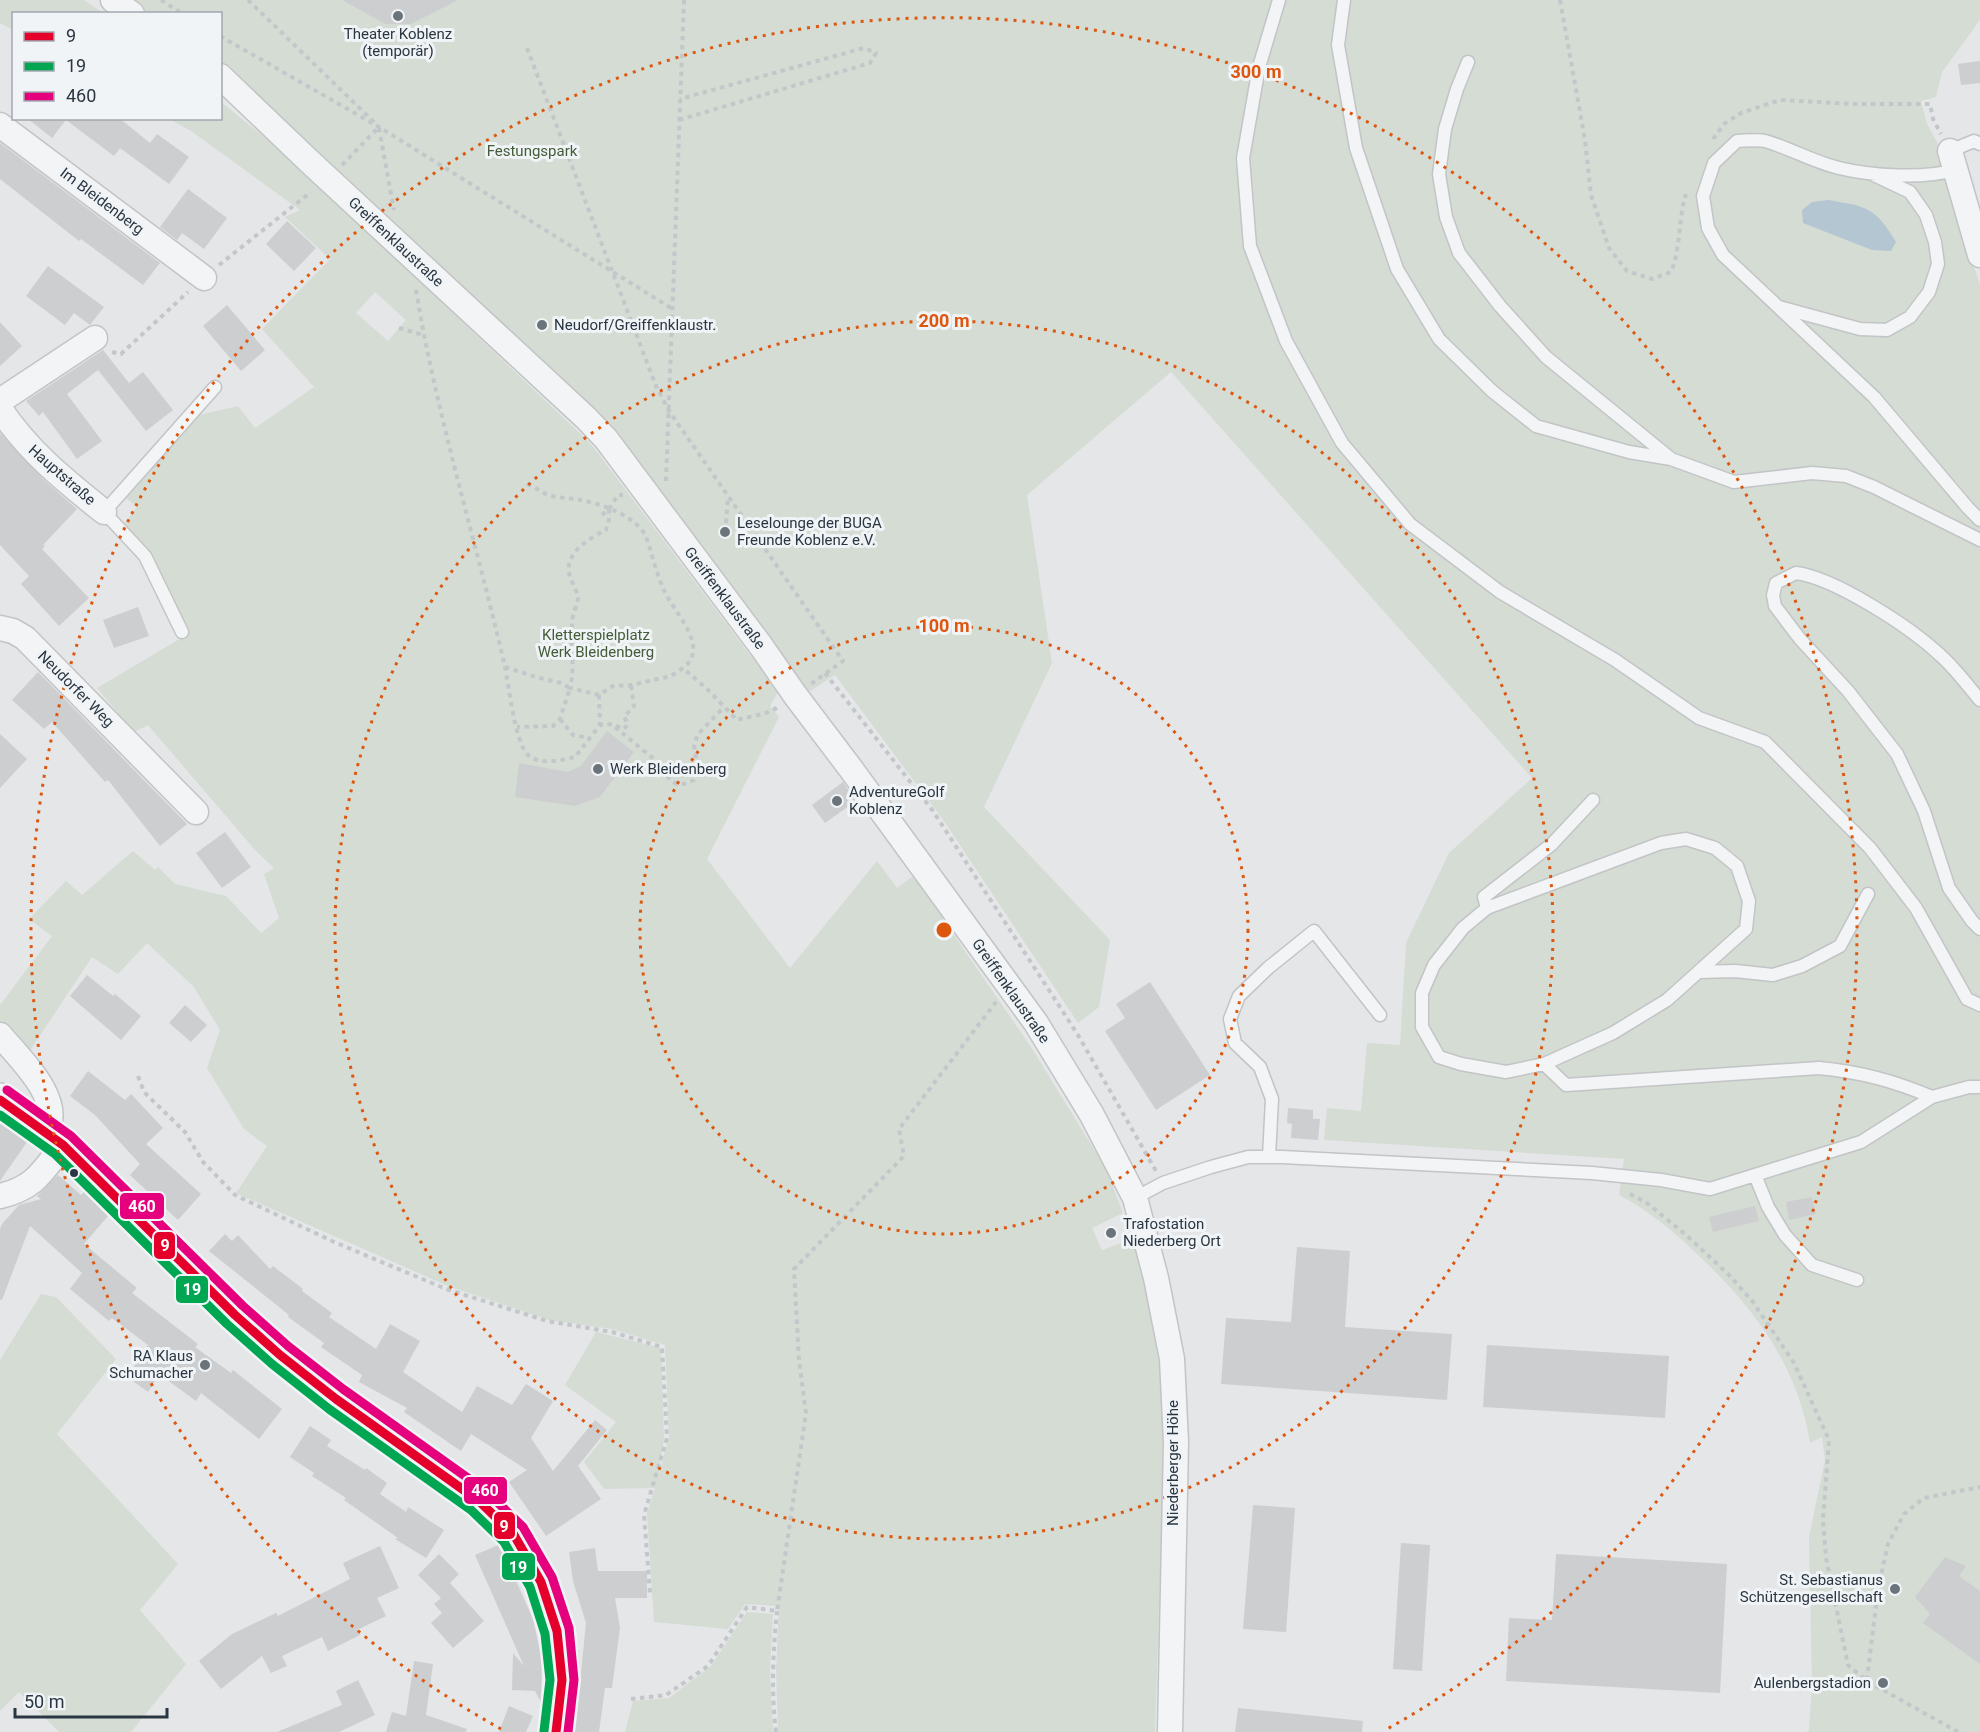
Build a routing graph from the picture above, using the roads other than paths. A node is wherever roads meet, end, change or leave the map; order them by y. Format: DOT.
graph roads {
  1 [pos="112,0"];
  2 [pos="1279,0"];
  3 [pos="1344,0"];
  4 [pos="129,12"];
  5 [pos="1468,62"];
  6 [pos="222,78"];
  7 [pos="0,125"];
  8 [pos="1980,144"];
  9 [pos="1952,160"];
  10 [pos="1868,172"];
  11 [pos="1973,210"];
  12 [pos="1980,255"];
  13 [pos="197,284"];
  14 [pos="1778,306"];
  15 [pos="95,338"];
  16 [pos="214,387"];
  17 [pos="0,401"];
  18 [pos="0,409"];
  19 [pos="1671,459"];
  20 [pos="104,512"];
  21 [pos="1980,520"];
  22 [pos="1980,540"];
  23 [pos="0,628"];
  24 [pos="182,632"];
  25 [pos="1980,700"];
  26 [pos="1593,800"];
  27 [pos="196,812"];
  28 [pos="1868,894"];
  29 [pos="1487,908"];
  30 [pos="1980,929"];
  31 [pos="1698,972"];
  32 [pos="1980,1005"];
  33 [pos="1380,1015"];
  34 [pos="0,1035"];
  35 [pos="1544,1064"];
  36 [pos="1980,1087"];
  37 [pos="1932,1097"];
  38 [pos="0,1100"];
  39 [pos="55,1138"];
  40 [pos="1269,1157"];
  41 [pos="1755,1175"];
  42 [pos="0,1196"];
  43 [pos="1135,1198"];
  44 [pos="1857,1280"];
  45 [pos="556,1732"];
  46 [pos="1170,1732"];
  1 -- 4 [label="street"];
  2 -- 32 [label="lane"];
  3 -- 19 [label="lane"];
  5 -- 19 [label="lane"];
  6 -- 43 [label="street, Greiffenklaustraße"];
  7 -- 13 [label="street, Im Bleidenberg"];
  8 -- 9 [label="lane"];
  9 -- 10 [label="lane"];
  9 -- 11 [label="street"];
  10 -- 14 [label="lane"];
  10 -- 14 [label="lane"];
  11 -- 12 [label="street"];
  14 -- 21 [label="lane"];
  15 -- 17 [label="street"];
  16 -- 20 [label="lane"];
  18 -- 20 [label="street, Hauptstraße"];
  19 -- 22 [label="lane"];
  20 -- 24 [label="lane"];
  23 -- 27 [label="street, Neudorfer Weg"];
  25 -- 30 [label="lane"];
  26 -- 29 [label="lane"];
  28 -- 31 [label="lane"];
  29 -- 31 [label="lane"];
  29 -- 35 [label="lane"];
  31 -- 35 [label="lane"];
  33 -- 40 [label="lane"];
  34 -- 39 [label="street"];
  35 -- 37 [label="lane"];
  36 -- 37 [label="lane"];
  37 -- 41 [label="lane"];
  38 -- 39 [label="main road"];
  39 -- 42 [label="street"];
  39 -- 45 [label="main road"];
  40 -- 41 [label="lane"];
  40 -- 43 [label="lane"];
  41 -- 44 [label="lane"];
  43 -- 46 [label="street, Niederberger Höhe"];
}
